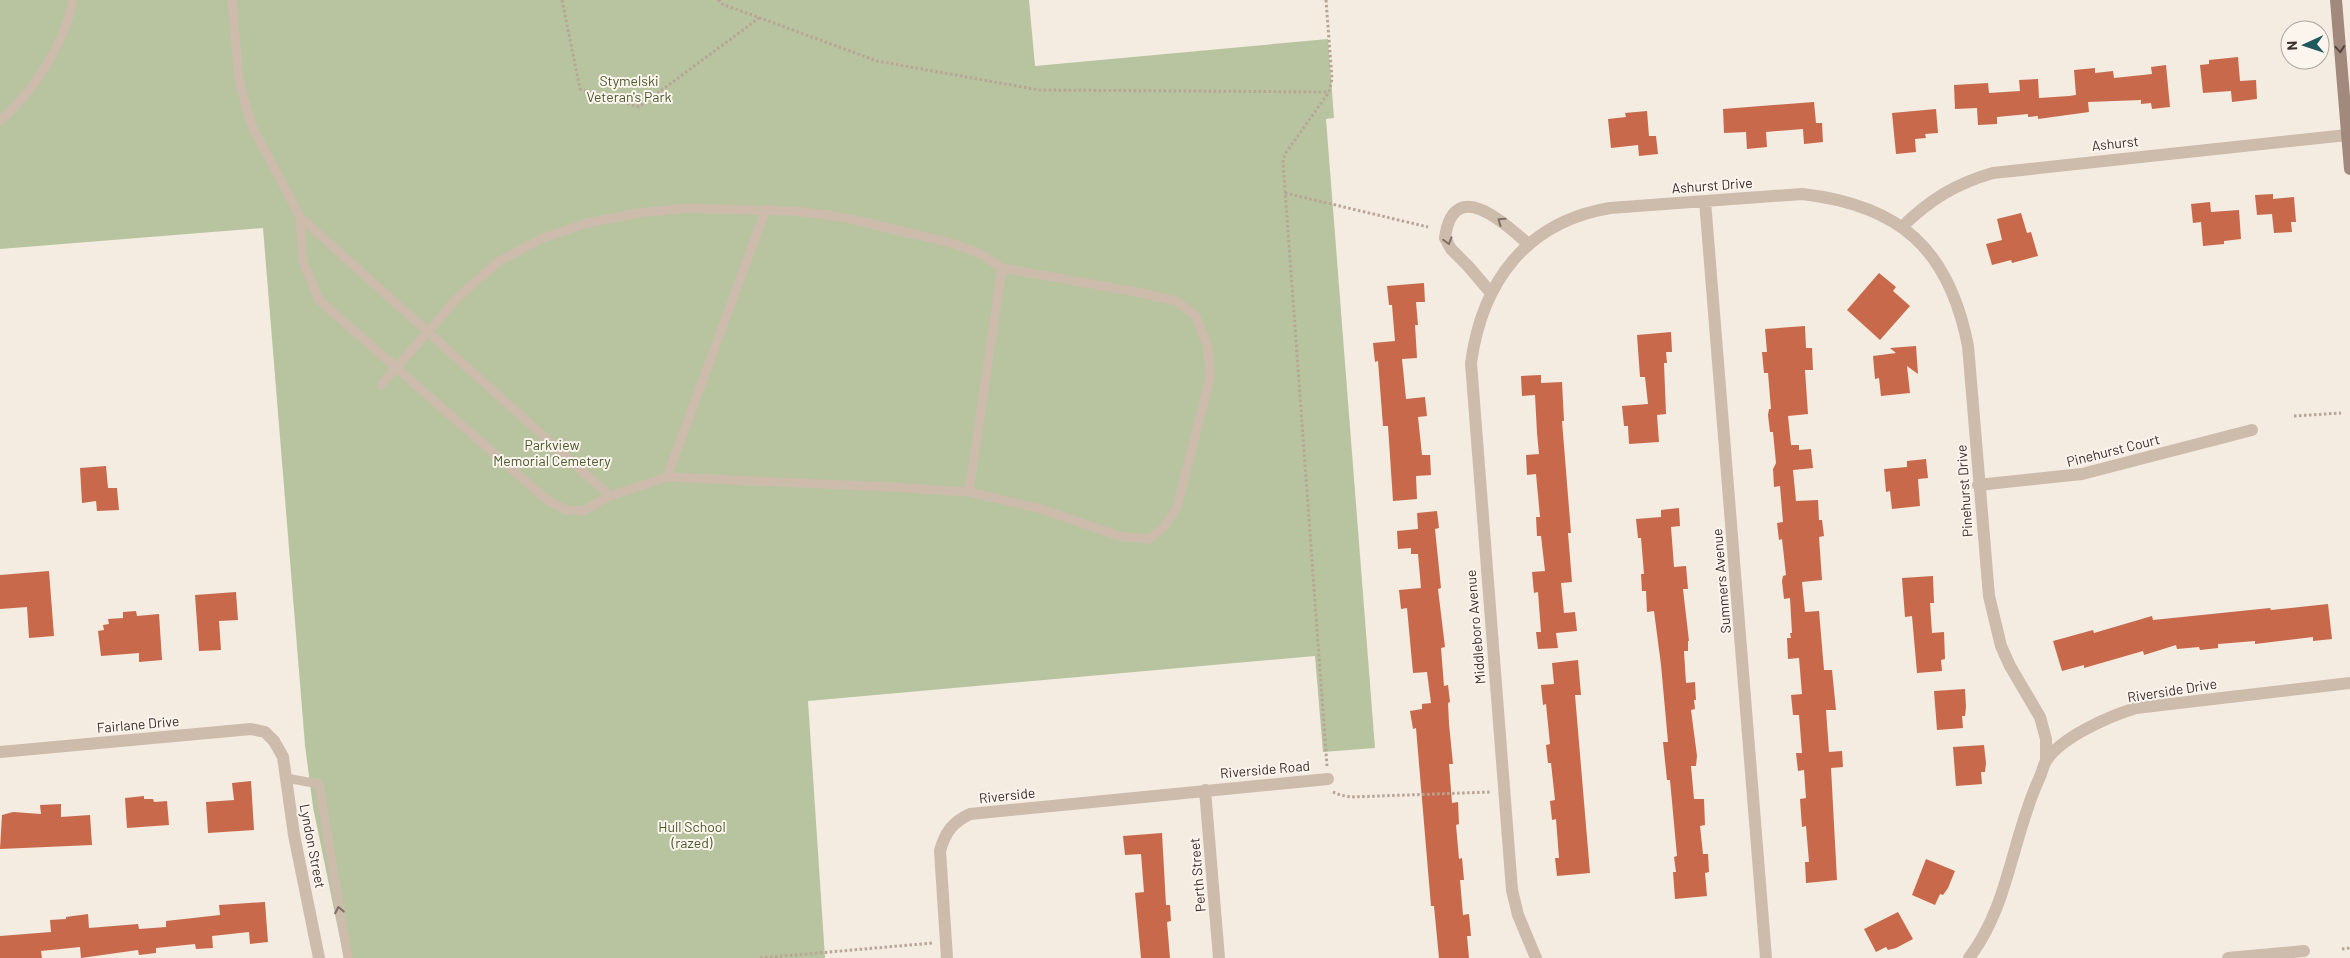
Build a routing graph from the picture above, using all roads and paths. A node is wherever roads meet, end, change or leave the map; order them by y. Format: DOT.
graph roads {
  1 [pos="73,0"];
  2 [pos="232,0"];
  3 [pos="562,0"];
  4 [pos="718,0"];
  5 [pos="1326,0"];
  6 [pos="2336,0"];
  7 [pos="759,18"];
  8 [pos="1329,92"];
  9 [pos="0,121"];
  10 [pos="2347,135"];
  11 [pos="2350,169"];
  12 [pos="1285,193"];
  13 [pos="1705,201"];
  14 [pos="766,209"];
  15 [pos="300,217"];
  16 [pos="1428,227"];
  17 [pos="1902,227"];
  18 [pos="1528,244"];
  19 [pos="1002,268"];
  20 [pos="1504,272"];
  21 [pos="1491,294"];
  22 [pos="426,332"];
  23 [pos="396,369"];
  24 [pos="381,385"];
  25 [pos="2341,413"];
  26 [pos="2294,416"];
  27 [pos="2252,430"];
  28 [pos="667,477"];
  29 [pos="1978,485"];
  30 [pos="969,492"];
  31 [pos="610,496"];
  32 [pos="2350,683"];
  33 [pos="274,741"];
  34 [pos="0,752"];
  35 [pos="2046,761"];
  36 [pos="286,778"];
  37 [pos="1328,779"];
  38 [pos="1204,790"];
  39 [pos="1504,791"];
  40 [pos="946,942"];
  41 [pos="2350,948"];
  42 [pos="2342,949"];
  43 [pos="2304,951"];
  44 [pos="319,958"];
  45 [pos="348,958"];
  46 [pos="760,958"];
  47 [pos="947,958"];
  48 [pos="1219,958"];
  49 [pos="1536,958"];
  50 [pos="1766,958"];
  51 [pos="1969,958"];
  52 [pos="2228,958"];
  1 -- 9 [label="lane"];
  2 -- 15 [label="lane"];
  3 -- 7 [label="path"];
  4 -- 7 [label="path"];
  5 -- 8 [label="path"];
  6 -- 10 [label="main road, one-way"];
  7 -- 8 [label="path"];
  8 -- 12 [label="path"];
  10 -- 11 [label="main road"];
  10 -- 17 [label="street, Ashurst"];
  12 -- 16 [label="path"];
  12 -- 37 [label="path"];
  13 -- 17 [label="street, Ashurst Drive"];
  13 -- 18 [label="street, Ashurst Drive"];
  13 -- 50 [label="street, Summers Avenue"];
  14 -- 19 [label="lane"];
  14 -- 22 [label="lane"];
  14 -- 28 [label="lane"];
  15 -- 22 [label="lane"];
  15 -- 23 [label="lane"];
  17 -- 29 [label="street, Pinehurst Drive"];
  18 -- 20 [label="street, Ashurst Drive"];
  18 -- 21 [label="street, one-way"];
  19 -- 30 [label="lane"];
  19 -- 30 [label="lane"];
  20 -- 21 [label="street, Middleboro Avenue"];
  21 -- 39 [label="street, Middleboro Avenue"];
  22 -- 23 [label="lane"];
  22 -- 31 [label="lane"];
  23 -- 24 [label="lane"];
  23 -- 31 [label="lane"];
  25 -- 26 [label="path"];
  27 -- 29 [label="street, Pinehurst Court"];
  28 -- 30 [label="lane"];
  28 -- 31 [label="lane"];
  29 -- 35 [label="street, Pinehurst Drive"];
  32 -- 35 [label="street, Riverside Drive"];
  33 -- 34 [label="street, Fairlane Drive"];
  33 -- 36 [label="street, Lyndon Street"];
  35 -- 51 [label="street, Riverside Drive"];
  36 -- 44 [label="street, Lyndon Street"];
  45 -- 36 [label="lane, one-way"];
  37 -- 38 [label="street, Riverside Road"];
  37 -- 39 [label="path"];
  38 -- 40 [label="street, Riverside"];
  38 -- 48 [label="street, Perth Street"];
  39 -- 49 [label="street, Middleboro Avenue"];
  40 -- 46 [label="path"];
  40 -- 47 [label="street, Riverside"];
  41 -- 42 [label="path"];
  43 -- 52 [label="street"];
}
